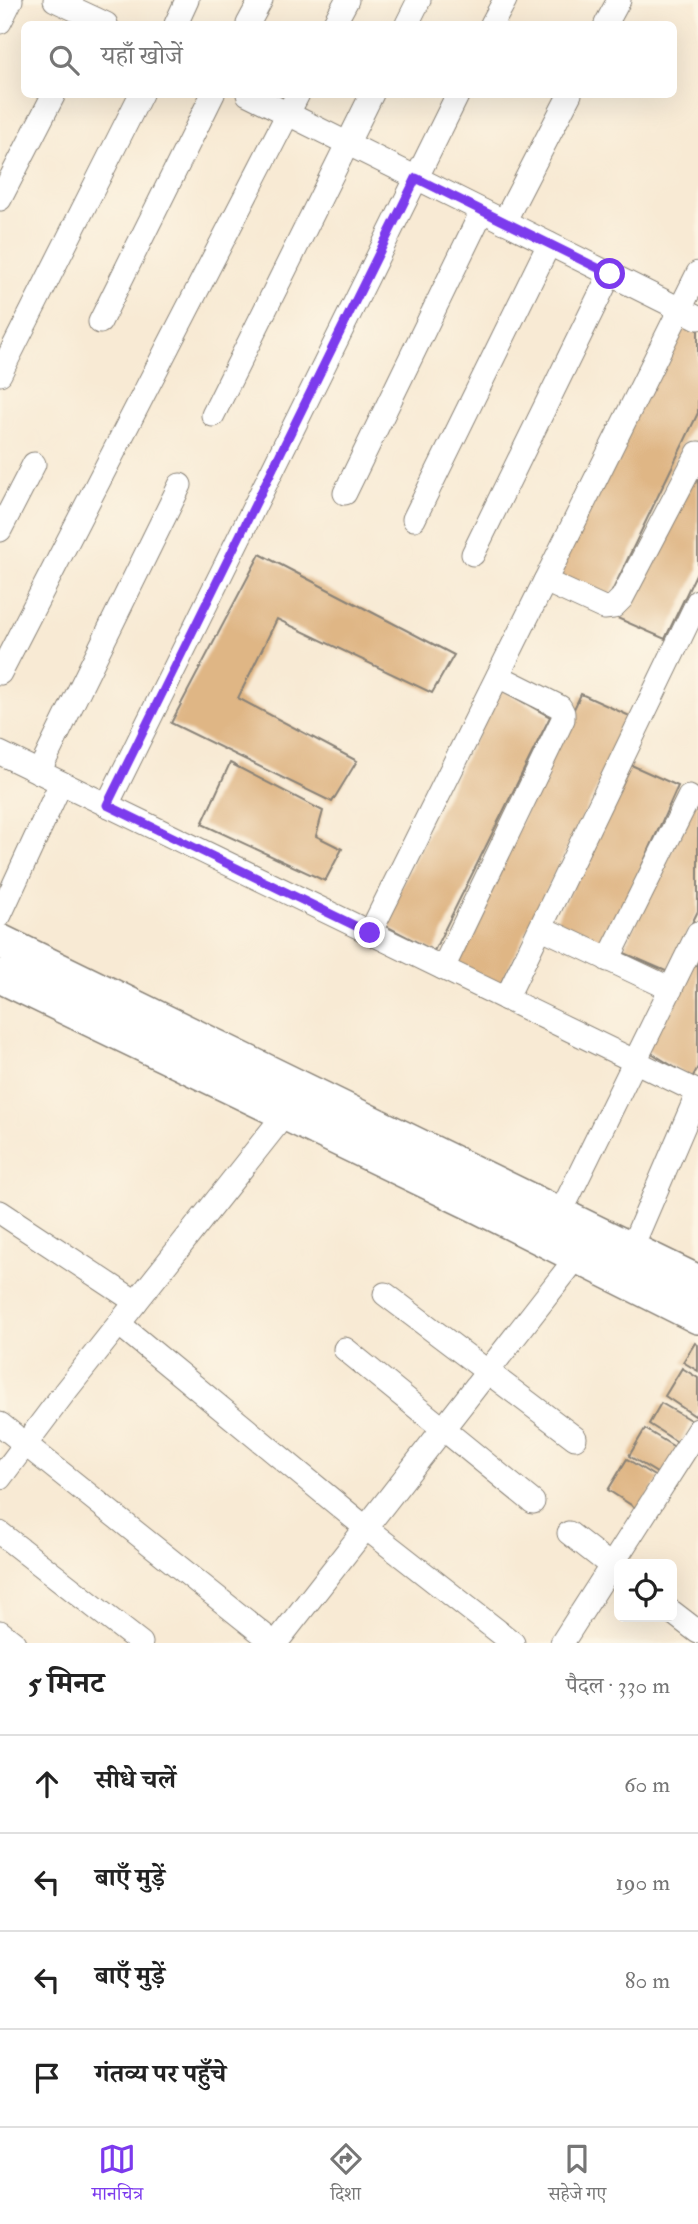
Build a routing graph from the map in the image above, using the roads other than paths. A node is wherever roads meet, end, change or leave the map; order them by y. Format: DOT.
graph roads {
  1 [pos="11,0"];
  2 [pos="55,0"];
  3 [pos="187,0"];
  4 [pos="261,0"];
  5 [pos="346,0"];
  6 [pos="419,0"];
  7 [pos="505,0"];
  8 [pos="619,0"];
  9 [pos="97,17"];
  10 [pos="177,21"];
  11 [pos="250,21"];
  12 [pos="336,21"];
  13 [pos="408,21"];
  14 [pos="494,21"];
  15 [pos="608,21"];
  16 [pos="0,22"];
  17 [pos="52,98"];
  18 [pos="139,98"];
  19 [pos="211,98"];
  20 [pos="266,98"];
  21 [pos="370,98"];
  22 [pos="456,98"];
  23 [pos="568,98"];
  24 [pos="293,104"];
  25 [pos="347,144"];
  26 [pos="416,178"];
  27 [pos="0,199"];
  28 [pos="482,211"];
  29 [pos="504,222"];
  30 [pos="549,244"];
  31 [pos="698,273"];
  32 [pos="610,274"];
  33 [pos="689,314"];
  34 [pos="100,322"];
  35 [pos="0,374"];
  36 [pos="213,415"];
  37 [pos="698,453"];
  38 [pos="34,464"];
  39 [pos="180,485"];
  40 [pos="345,493"];
  41 [pos="414,519"];
  42 [pos="0,530"];
  43 [pos="472,554"];
  44 [pos="545,581"];
  45 [pos="698,601"];
  46 [pos="0,673"];
  47 [pos="498,676"];
  48 [pos="0,753"];
  49 [pos="38,772"];
  50 [pos="61,783"];
  51 [pos="689,797"];
  52 [pos="107,805"];
  53 [pos="0,915"];
  54 [pos="542,928"];
  55 [pos="370,933"];
  56 [pos="698,933"];
  57 [pos="0,941"];
  58 [pos="608,960"];
  59 [pos="443,968"];
  60 [pos="0,976"];
  61 [pos="671,989"];
  62 [pos="506,999"];
  63 [pos="635,1062"];
  64 [pos="698,1092"];
  65 [pos="285,1114"];
  66 [pos="0,1212"];
  67 [pos="560,1214"];
  68 [pos="631,1249"];
  69 [pos="578,1257"];
  70 [pos="386,1294"];
  71 [pos="696,1301"];
  72 [pos="136,1303"];
  73 [pos="119,1324"];
  74 [pos="345,1349"];
  75 [pos="487,1373"];
  76 [pos="0,1424"];
  77 [pos="444,1428"];
  78 [pos="698,1430"];
  79 [pos="575,1438"];
  80 [pos="26,1444"];
  81 [pos="0,1478"];
  82 [pos="533,1502"];
  83 [pos="366,1528"];
  84 [pos="0,1533"];
  85 [pos="569,1533"];
  86 [pos="622,1559"];
  87 [pos="614,1567"];
  88 [pos="614,1572"];
  89 [pos="677,1616"];
  90 [pos="0,1632"];
  91 [pos="698,1632"];
  92 [pos="14,1643"];
  93 [pos="141,1643"];
  94 [pos="275,1643"];
  95 [pos="513,1643"];
  96 [pos="562,1643"];
  1 -- 16 [label="street"];
  2 -- 9 [label="street"];
  3 -- 10 [label="street"];
  4 -- 11 [label="street"];
  5 -- 12 [label="street"];
  6 -- 13 [label="street"];
  7 -- 14 [label="street"];
  8 -- 15 [label="street"];
  17 -- 27 [label="street"];
  18 -- 35 [label="street"];
  19 -- 34 [label="street"];
  20 -- 24 [label="street"];
  21 -- 25 [label="street"];
  22 -- 26 [label="street"];
  23 -- 29 [label="street"];
  24 -- 25 [label="street"];
  24 -- 46 [label="street"];
  25 -- 26 [label="street"];
  25 -- 36 [label="street"];
  26 -- 28 [label="street"];
  26 -- 52 [label="street"];
  28 -- 29 [label="street"];
  28 -- 40 [label="street"];
  29 -- 30 [label="street"];
  30 -- 32 [label="street"];
  30 -- 41 [label="street"];
  31 -- 33 [label="street"];
  32 -- 33 [label="street"];
  32 -- 43 [label="street"];
  33 -- 44 [label="street"];
  37 -- 44 [label="street"];
  38 -- 42 [label="street"];
  39 -- 49 [label="street"];
  44 -- 47 [label="street"];
  45 -- 54 [label="street"];
  47 -- 55 [label="street"];
  47 -- 59 [label="street"];
  48 -- 49 [label="street"];
  49 -- 50 [label="street"];
  50 -- 52 [label="street"];
  50 -- 53 [label="street"];
  51 -- 58 [label="street"];
  52 -- 55 [label="street"];
  54 -- 58 [label="street"];
  54 -- 62 [label="street"];
  55 -- 59 [label="street"];
  56 -- 61 [label="street"];
  57 -- 67 [label="street"];
  58 -- 61 [label="street"];
  59 -- 62 [label="street"];
  60 -- 65 [label="street"];
  61 -- 63 [label="street"];
  62 -- 63 [label="street"];
  63 -- 64 [label="street"];
  63 -- 67 [label="street"];
  64 -- 68 [label="street"];
  65 -- 69 [label="street"];
  65 -- 72 [label="street"];
  66 -- 72 [label="street"];
  67 -- 68 [label="street"];
  68 -- 71 [label="street"];
  69 -- 71 [label="street"];
  69 -- 75 [label="street"];
  70 -- 75 [label="street"];
  72 -- 73 [label="street"];
  73 -- 80 [label="street"];
  73 -- 83 [label="street"];
  74 -- 77 [label="street"];
  75 -- 77 [label="street"];
  75 -- 79 [label="street"];
  76 -- 80 [label="street"];
  77 -- 82 [label="street"];
  77 -- 83 [label="street"];
  78 -- 86 [label="street"];
  80 -- 81 [label="street"];
  80 -- 94 [label="street"];
  83 -- 94 [label="street"];
  83 -- 95 [label="street"];
  84 -- 93 [label="street"];
  85 -- 87 [label="street"];
  88 -- 96 [label="street"];
  89 -- 91 [label="street"];
  90 -- 92 [label="street"];
}
